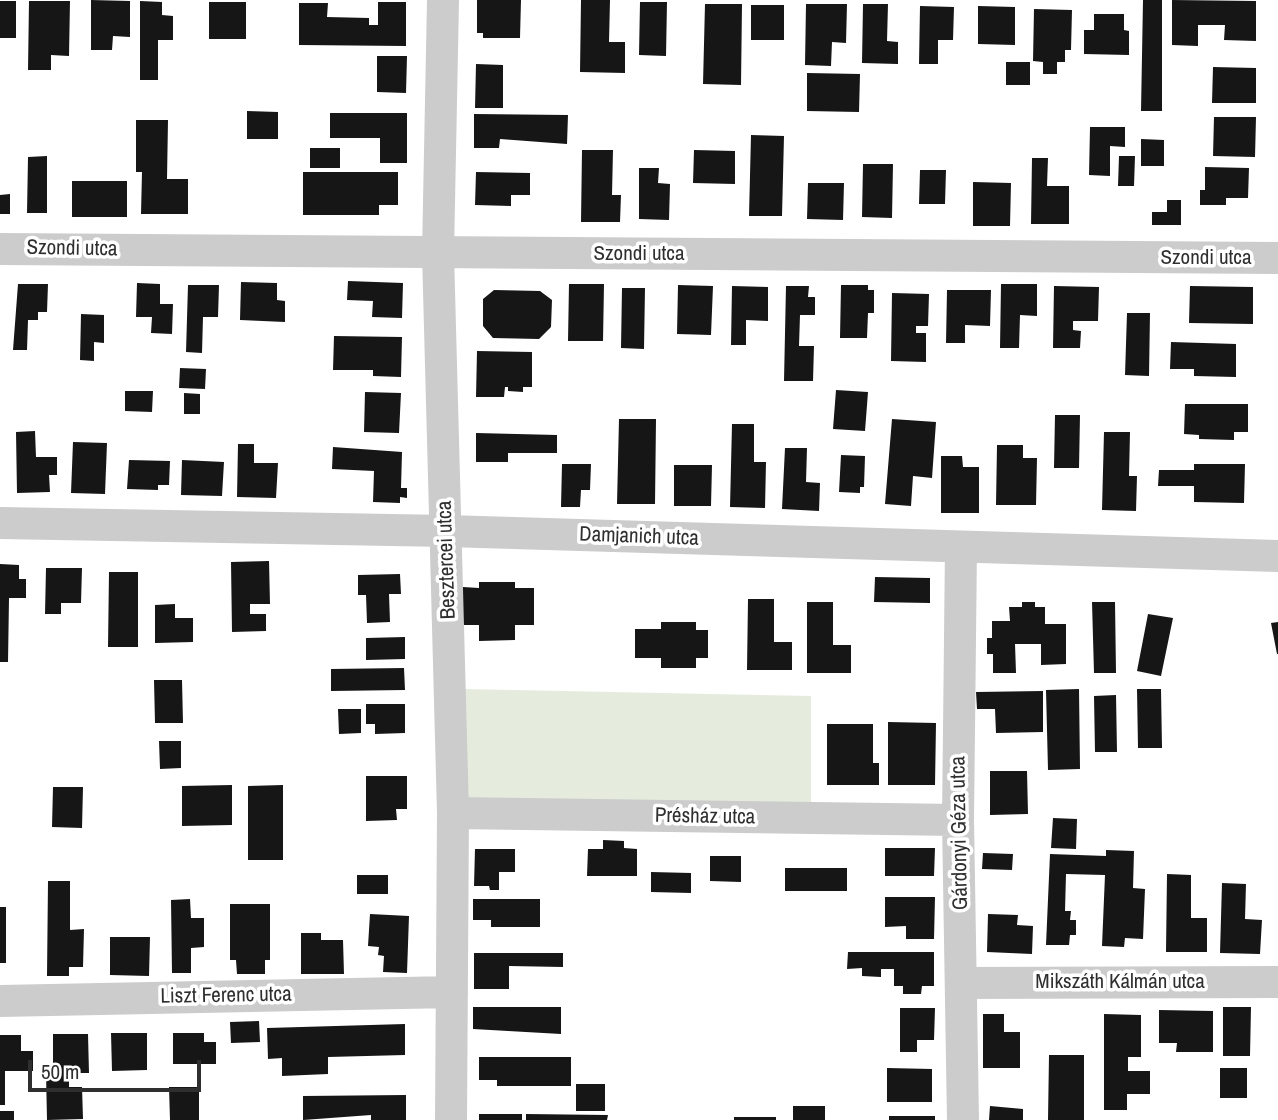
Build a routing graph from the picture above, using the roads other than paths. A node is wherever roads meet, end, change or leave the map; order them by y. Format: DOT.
graph roads {
  1 [pos="443,0"];
  2 [pos="0,249"];
  3 [pos="438,253"];
  4 [pos="1278,258"];
  5 [pos="0,523"];
  6 [pos="447,531"];
  7 [pos="961,547"];
  8 [pos="1278,556"];
  9 [pos="453,813"];
  10 [pos="958,820"];
  11 [pos="1278,982"];
  12 [pos="963,983"];
  13 [pos="452,992"];
  14 [pos="0,1000"];
  15 [pos="451,1120"];
  16 [pos="963,1120"];
  1 -- 3 [label="street, Besztercei utca"];
  2 -- 3 [label="street, Szondi utca"];
  3 -- 4 [label="street, Szondi utca"];
  3 -- 6 [label="street, Besztercei utca"];
  5 -- 6 [label="street, Damjanich utca"];
  6 -- 7 [label="street, Damjanich utca"];
  6 -- 9 [label="street, Besztercei utca"];
  7 -- 8 [label="street, Damjanich utca"];
  7 -- 10 [label="street, Gárdonyi Géza utca"];
  9 -- 10 [label="street, Présház utca"];
  9 -- 13 [label="street, Besztercei utca"];
  10 -- 12 [label="street, Gárdonyi Géza utca"];
  11 -- 12 [label="street, Mikszáth Kálmán utca"];
  12 -- 16 [label="street, Gárdonyi Géza utca"];
  13 -- 14 [label="street, Liszt Ferenc utca"];
  13 -- 15 [label="street, Besztercei utca"];
}
